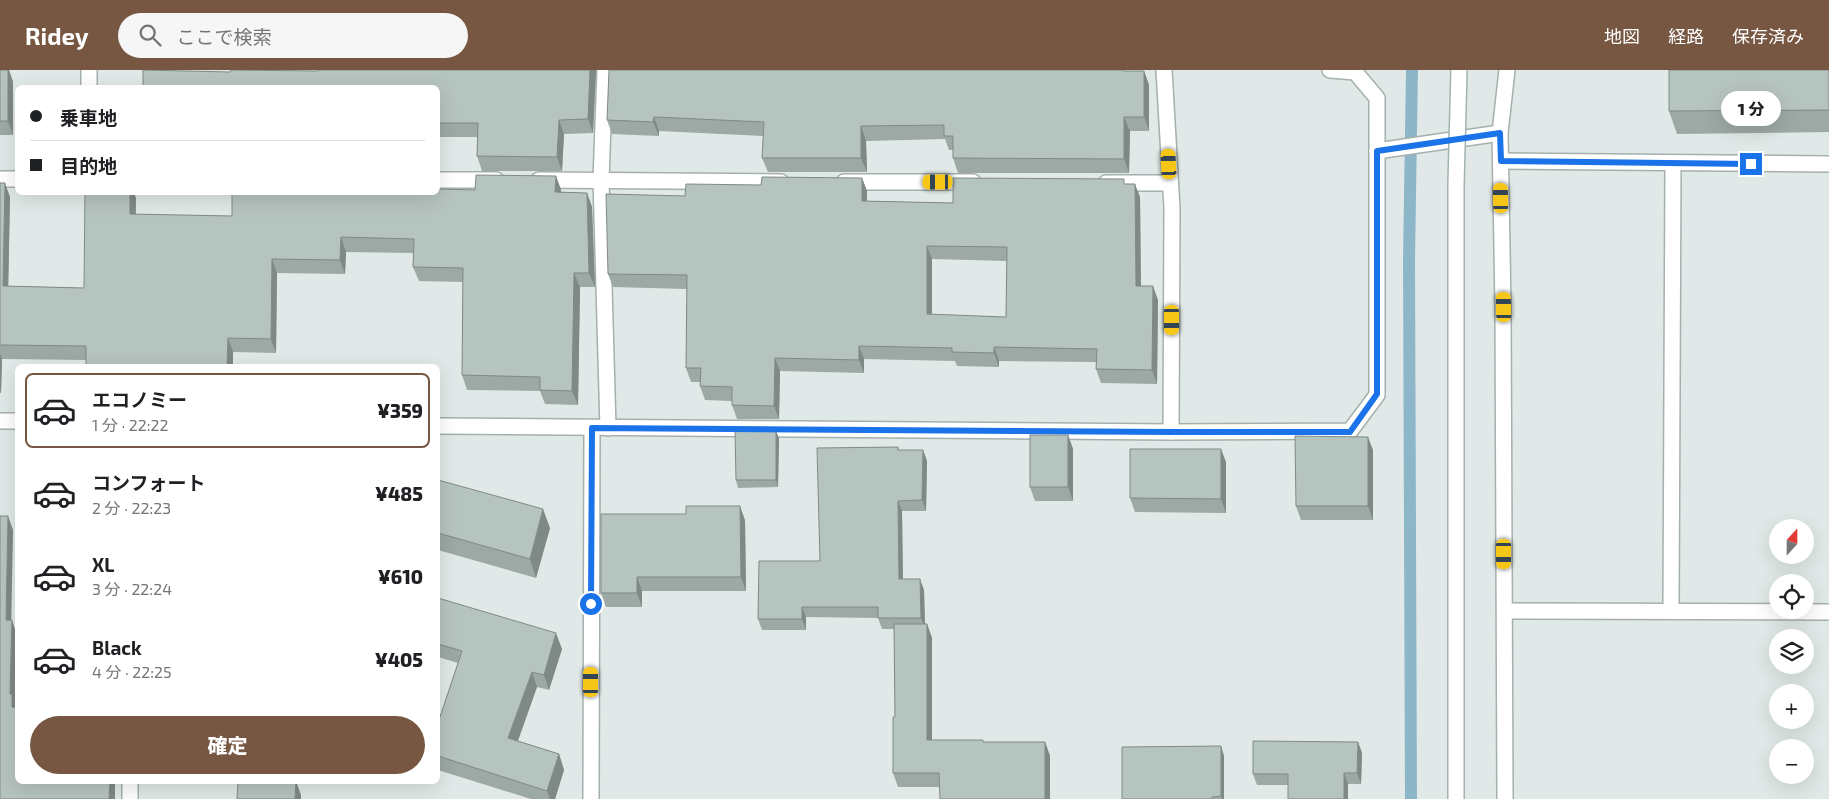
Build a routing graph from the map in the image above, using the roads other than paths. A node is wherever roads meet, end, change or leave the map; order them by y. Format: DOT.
graph roads {
  1 [pos="89,70"];
  2 [pos="605,70"];
  3 [pos="1164,70"];
  4 [pos="1330,70"];
  5 [pos="1459,70"];
  6 [pos="1507,70"];
  7 [pos="90,85"];
  8 [pos="1500,133"];
  9 [pos="1377,151"];
  10 [pos="1501,161"];
  11 [pos="1673,163"];
  12 [pos="1829,164"];
  13 [pos="0,179"];
  14 [pos="15,179"];
  15 [pos="440,180"];
  16 [pos="601,180"];
  17 [pos="796,182"];
  18 [pos="825,182"];
  19 [pos="983,182"];
  20 [pos="1091,183"];
  21 [pos="1170,183"];
  22 [pos="0,421"];
  23 [pos="15,421"];
  24 [pos="440,426"];
  25 [pos="592,428"];
  26 [pos="608,428"];
  27 [pos="1172,432"];
  28 [pos="1505,611"];
  29 [pos="1671,612"];
  30 [pos="1829,612"];
  31 [pos="130,784"];
  32 [pos="130,799"];
  33 [pos="591,799"];
  34 [pos="1456,799"];
  35 [pos="1505,799"];
  1 -- 7 [label="street"];
  2 -- 16 [label="street"];
  3 -- 21 [label="street"];
  4 -- 9 [label="street"];
  5 -- 34 [label="street, bridge"];
  6 -- 8 [label="street"];
  8 -- 9 [label="street"];
  8 -- 10 [label="street"];
  9 -- 27 [label="street"];
  10 -- 11 [label="street"];
  10 -- 28 [label="street"];
  11 -- 12 [label="street"];
  11 -- 29 [label="street"];
  13 -- 14 [label="street"];
  15 -- 16 [label="street"];
  16 -- 17 [label="street"];
  16 -- 26 [label="street"];
  18 -- 19 [label="street"];
  20 -- 21 [label="street"];
  21 -- 27 [label="street"];
  22 -- 23 [label="street"];
  24 -- 25 [label="street"];
  25 -- 26 [label="street"];
  25 -- 33 [label="street"];
  26 -- 27 [label="street"];
  28 -- 29 [label="street"];
  28 -- 35 [label="street"];
  29 -- 30 [label="street"];
  31 -- 32 [label="street"];
}
